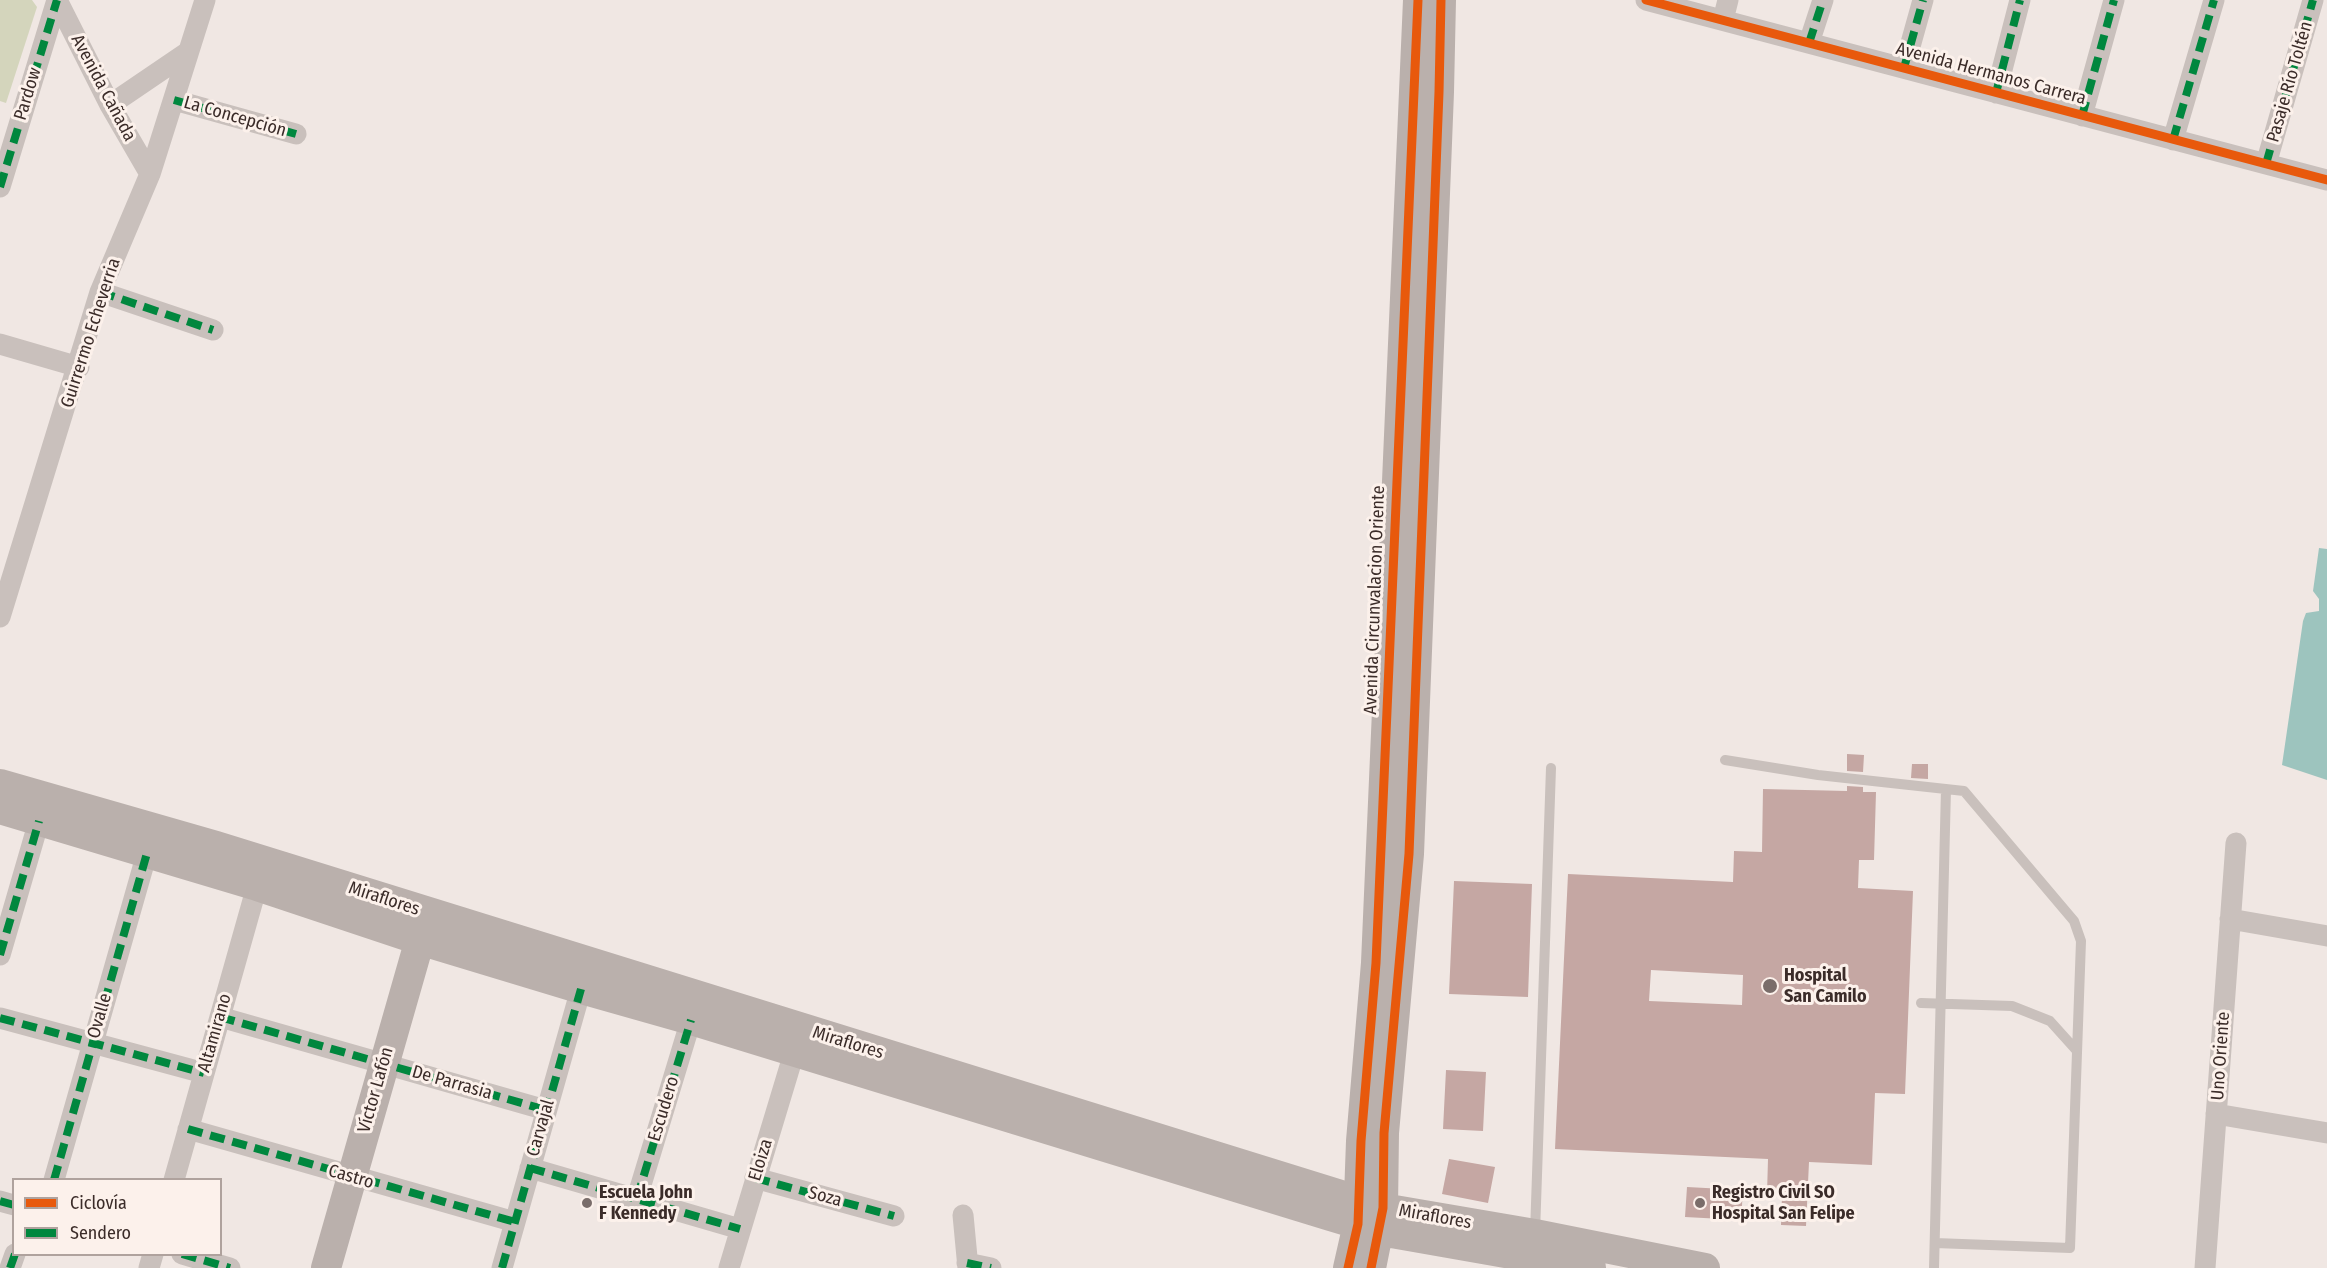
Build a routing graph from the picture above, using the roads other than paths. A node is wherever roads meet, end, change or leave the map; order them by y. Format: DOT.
graph roads {
  1 [pos="57,0"];
  2 [pos="205,0"];
  3 [pos="1418,0"];
  4 [pos="1441,0"];
  5 [pos="1646,0"];
  6 [pos="1822,0"];
  7 [pos="1923,0"];
  8 [pos="2020,0"];
  9 [pos="2114,0"];
  10 [pos="2214,0"];
  11 [pos="2313,0"];
  12 [pos="1726,10"];
  13 [pos="1809,43"];
  14 [pos="188,52"];
  15 [pos="1904,68"];
  16 [pos="1995,93"];
  17 [pos="174,100"];
  18 [pos="110,105"];
  19 [pos="2082,116"];
  20 [pos="296,134"];
  21 [pos="2173,140"];
  22 [pos="2266,164"];
  23 [pos="150,174"];
  24 [pos="2327,180"];
  25 [pos="0,187"];
  26 [pos="100,292"];
  27 [pos="213,330"];
  28 [pos="0,344"];
  29 [pos="79,367"];
  30 [pos="0,617"];
  31 [pos="1725,760"];
  32 [pos="1551,768"];
  33 [pos="0,784"];
  34 [pos="1946,789"];
  35 [pos="0,809"];
  36 [pos="39,821"];
  37 [pos="2236,843"];
  38 [pos="147,853"];
  39 [pos="257,886"];
  40 [pos="2230,919"];
  41 [pos="423,926"];
  42 [pos="2327,936"];
  43 [pos="0,955"];
  44 [pos="581,989"];
  45 [pos="1921,1004"];
  46 [pos="1941,1004"];
  47 [pos="220,1017"];
  48 [pos="0,1018"];
  49 [pos="691,1020"];
  50 [pos="92,1042"];
  51 [pos="2077,1051"];
  52 [pos="794,1053"];
  53 [pos="384,1064"];
  54 [pos="204,1073"];
  55 [pos="546,1110"];
  56 [pos="2217,1114"];
  57 [pos="188,1129"];
  58 [pos="2327,1133"];
  59 [pos="530,1168"];
  60 [pos="352,1177"];
  61 [pos="54,1178"];
  62 [pos="174,1178"];
  63 [pos="756,1178"];
  64 [pos="637,1197"];
  65 [pos="894,1215"];
  66 [pos="963,1215"];
  67 [pos="1370,1216"];
  68 [pos="515,1222"];
  69 [pos="740,1229"];
  70 [pos="1935,1243"];
  71 [pos="1532,1245"];
  72 [pos="189,1256"];
  73 [pos="968,1265"];
  74 [pos="230,1268"];
  75 [pos="326,1268"];
  76 [pos="502,1268"];
  77 [pos="729,1268"];
  78 [pos="991,1268"];
  79 [pos="1348,1268"];
  80 [pos="1371,1268"];
  81 [pos="1591,1268"];
  82 [pos="1704,1268"];
  83 [pos="1934,1268"];
  84 [pos="2205,1268"];
  1 -- 18 [label="street, Avenida Cañada"];
  1 -- 25 [label="street, Pardow"];
  2 -- 14 [label="street, Guirrermo Echeverria"];
  3 -- 67 [label="main road, Avenida Circunvalacion Oriente"];
  4 -- 67 [label="main road"];
  5 -- 12 [label="street, Avenida Hermanos Carrera"];
  6 -- 13 [label="street"];
  7 -- 15 [label="street"];
  8 -- 16 [label="street"];
  9 -- 19 [label="street"];
  10 -- 21 [label="street"];
  11 -- 22 [label="street, Pasaje Río Toltén"];
  12 -- 13 [label="street, Avenida Hermanos Carrera"];
  13 -- 15 [label="street, Avenida Hermanos Carrera"];
  14 -- 17 [label="street, Guirrermo Echeverria"];
  14 -- 18 [label="street"];
  15 -- 16 [label="street, Avenida Hermanos Carrera"];
  16 -- 19 [label="street, Avenida Hermanos Carrera"];
  17 -- 20 [label="street, La Concepción"];
  17 -- 23 [label="street, Guirrermo Echeverria"];
  18 -- 23 [label="street, Avenida Cañada"];
  19 -- 21 [label="street, Avenida Hermanos Carrera"];
  21 -- 22 [label="street, Avenida Hermanos Carrera"];
  22 -- 24 [label="street, Avenida Hermanos Carrera"];
  23 -- 26 [label="street, Guirrermo Echeverria"];
  26 -- 27 [label="street"];
  26 -- 29 [label="street, Guirrermo Echeverria"];
  28 -- 29 [label="street"];
  29 -- 30 [label="street, Guirrermo Echeverria"];
  31 -- 34 [label="lane"];
  32 -- 71 [label="lane"];
  33 -- 41 [label="main road, Miraflores"];
  34 -- 46 [label="lane"];
  34 -- 51 [label="lane"];
  35 -- 36 [label="main road, Miraflores"];
  36 -- 38 [label="main road, Miraflores"];
  36 -- 43 [label="street"];
  37 -- 40 [label="street, Uno Oriente"];
  38 -- 39 [label="main road, Miraflores"];
  38 -- 50 [label="street, Ovalle"];
  39 -- 41 [label="main road, Miraflores"];
  39 -- 47 [label="street, Altamirano"];
  40 -- 42 [label="street"];
  40 -- 56 [label="street, Uno Oriente"];
  41 -- 44 [label="main road, Miraflores"];
  41 -- 53 [label="main road, Víctor Lafón"];
  41 -- 67 [label="main road, Miraflores"];
  44 -- 49 [label="main road, Miraflores"];
  44 -- 55 [label="street, Carvajal"];
  45 -- 46 [label="lane"];
  46 -- 51 [label="lane"];
  46 -- 70 [label="lane"];
  47 -- 53 [label="street, De Parrasia"];
  47 -- 54 [label="street, Altamirano"];
  48 -- 50 [label="street"];
  49 -- 52 [label="main road, Miraflores"];
  49 -- 64 [label="street, Escudero"];
  50 -- 54 [label="street"];
  50 -- 61 [label="street, Ovalle"];
  51 -- 70 [label="lane"];
  52 -- 63 [label="street, Eloiza"];
  52 -- 67 [label="main road, Miraflores"];
  53 -- 55 [label="street, De Parrasia"];
  53 -- 60 [label="main road, Víctor Lafón"];
  54 -- 57 [label="street, Altamirano"];
  55 -- 59 [label="street, Carvajal"];
  56 -- 58 [label="street"];
  56 -- 84 [label="street, Uno Oriente"];
  57 -- 60 [label="street, Castro"];
  57 -- 62 [label="street, Altamirano"];
  59 -- 64 [label="street"];
  59 -- 68 [label="street, Carvajal"];
  60 -- 68 [label="street, Castro"];
  60 -- 75 [label="main road, Víctor Lafón"];
  63 -- 65 [label="street, Soza"];
  63 -- 69 [label="street, Eloiza"];
  64 -- 69 [label="street"];
  66 -- 73 [label="street"];
  67 -- 71 [label="main road, Miraflores"];
  67 -- 79 [label="main road"];
  67 -- 80 [label="main road"];
  68 -- 76 [label="street, Carvajal"];
  69 -- 77 [label="street, Eloiza"];
  70 -- 83 [label="lane"];
  71 -- 81 [label="main road, Miraflores"];
  71 -- 82 [label="main road, Miraflores"];
  72 -- 74 [label="street"];
  73 -- 78 [label="street"];
}
